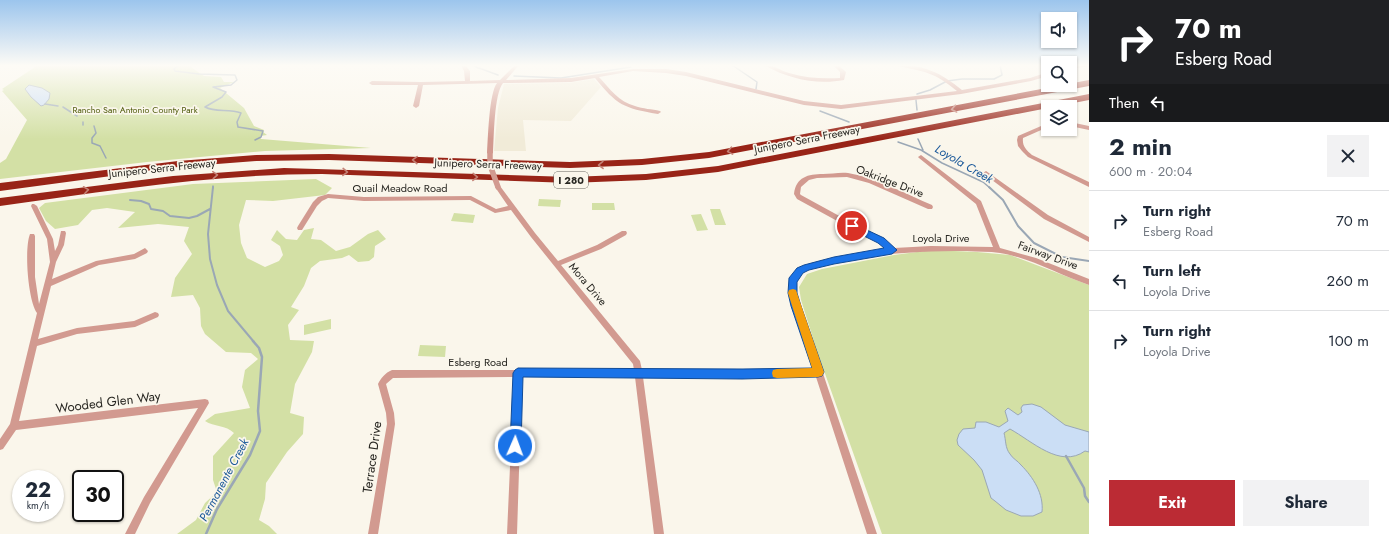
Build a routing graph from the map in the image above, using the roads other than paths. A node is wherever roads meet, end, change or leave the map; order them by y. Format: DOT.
graph roads {
  1 [pos="420,90"];
  2 [pos="496,90"];
  3 [pos="608,90"];
  4 [pos="750,90"];
  5 [pos="959,90"];
  6 [pos="972,90"];
  7 [pos="1053,90"];
  8 [pos="961,92"];
  9 [pos="1089,96"];
  10 [pos="416,106"];
  11 [pos="658,112"];
  12 [pos="1077,125"];
  13 [pos="1041,128"];
  14 [pos="1089,128"];
  15 [pos="921,157"];
  16 [pos="986,173"];
  17 [pos="1089,185"];
  18 [pos="0,187"];
  19 [pos="0,202"];
  20 [pos="34,206"];
  21 [pos="513,207"];
  22 [pos="930,207"];
  23 [pos="300,228"];
  24 [pos="63,233"];
  25 [pos="624,233"];
  26 [pos="32,236"];
  27 [pos="1089,240"];
  28 [pos="892,250"];
  29 [pos="998,250"];
  30 [pos="145,251"];
  31 [pos="53,262"];
  32 [pos="557,264"];
  33 [pos="1089,282"];
  34 [pos="48,284"];
  35 [pos="41,313"];
  36 [pos="155,315"];
  37 [pos="34,344"];
  38 [pos="818,372"];
  39 [pos="401,373"];
  40 [pos="518,373"];
  41 [pos="638,374"];
  42 [pos="14,426"];
  43 [pos="0,446"];
  44 [pos="130,534"];
  45 [pos="373,534"];
  46 [pos="512,534"];
  47 [pos="659,534"];
  48 [pos="872,534"];
  1 -- 10 [label="street"];
  2 -- 21 [label="street, Mora Drive, bridge"];
  3 -- 11 [label="street"];
  4 -- 8 [label="street"];
  5 -- 8 [label="street"];
  6 -- 8 [label="street"];
  7 -- 18 [label="highway, Junipero Serra Freeway / I 280, one-way"];
  19 -- 9 [label="highway, Junipero Serra Freeway / I 280, one-way"];
  12 -- 14 [label="street"];
  13 -- 17 [label="street"];
  15 -- 29 [label="street"];
  16 -- 27 [label="street"];
  20 -- 31 [label="street"];
  21 -- 23 [label="street, Quail Meadow Road"];
  21 -- 32 [label="street, Mora Drive"];
  22 -- 28 [label="street, Oakridge Drive"];
  24 -- 31 [label="street"];
  25 -- 32 [label="street"];
  26 -- 35 [label="street"];
  28 -- 29 [label="street, Loyola Drive"];
  28 -- 38 [label="street, Loyola Drive"];
  29 -- 33 [label="street, Fairway Drive"];
  30 -- 34 [label="street"];
  31 -- 34 [label="street"];
  32 -- 41 [label="street, Mora Drive"];
  34 -- 35 [label="street"];
  35 -- 37 [label="street"];
  36 -- 37 [label="street"];
  37 -- 42 [label="street"];
  38 -- 41 [label="street, Esberg Road"];
  38 -- 48 [label="street, Loyola Drive"];
  39 -- 40 [label="street, Esberg Road"];
  39 -- 45 [label="street, Terrace Drive"];
  40 -- 41 [label="street, Esberg Road"];
  40 -- 46 [label="street"];
  41 -- 47 [label="street, Mora Drive"];
  42 -- 43 [label="street"];
  42 -- 44 [label="street, Wooded Glen Way"];
}
